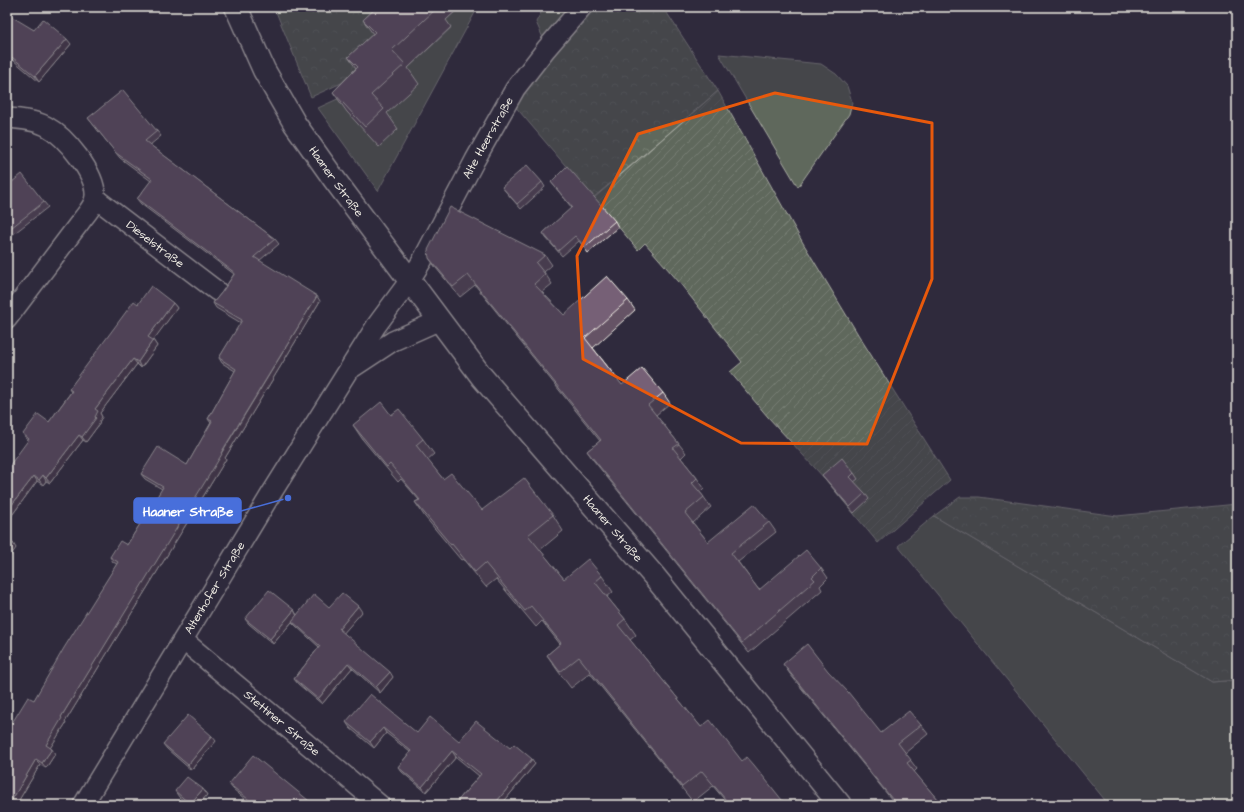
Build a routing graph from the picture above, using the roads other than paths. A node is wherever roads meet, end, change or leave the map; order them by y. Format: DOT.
graph roads {
  1 [pos="236,7"];
  2 [pos="582,7"];
  3 [pos="7,118"];
  4 [pos="95,198"];
  5 [pos="410,280"];
  6 [pos="217,291"];
  7 [pos="7,319"];
  8 [pos="440,320"];
  9 [pos="348,371"];
  10 [pos="183,640"];
  11 [pos="83,805"];
  12 [pos="380,805"];
  13 [pos="840,805"];
  1 -- 5 [label="main road, Haaner Straße"];
  2 -- 5 [label="street, Alte Heerstraße"];
  3 -- 4 [label="street"];
  4 -- 6 [label="street, Dieselstraße"];
  4 -- 7 [label="street"];
  5 -- 8 [label="main road, Haaner Straße"];
  5 -- 9 [label="street, Altenhofer Straße"];
  8 -- 9 [label="street, Altenhofer Straße"];
  8 -- 13 [label="main road, Haaner Straße"];
  9 -- 10 [label="street, Altenhofer Straße"];
  10 -- 11 [label="street, Altenhofer Straße"];
  10 -- 12 [label="street, Stettiner Straße"];
}
